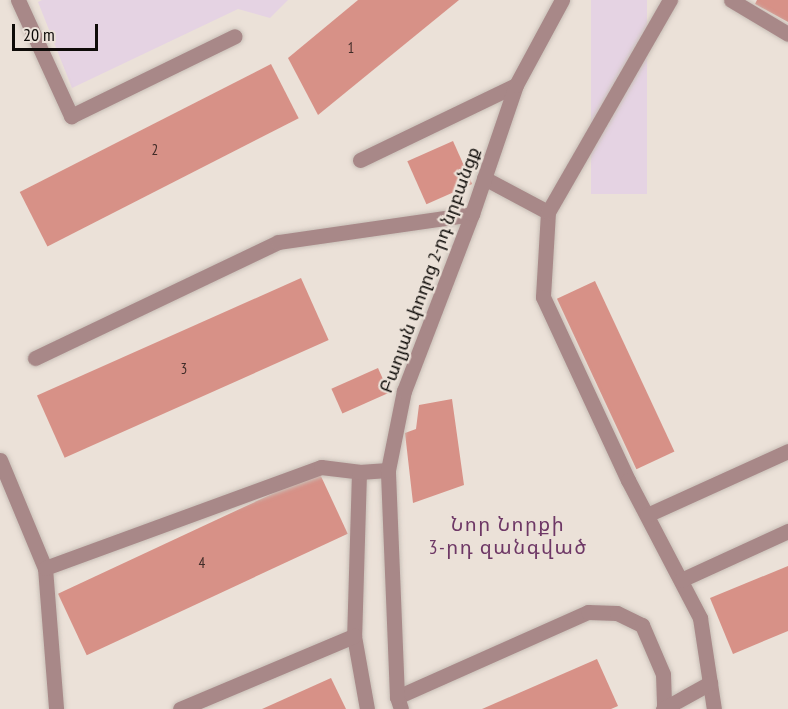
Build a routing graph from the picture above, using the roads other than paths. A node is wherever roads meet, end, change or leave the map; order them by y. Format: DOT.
graph roads {
  1 [pos="18,0"];
  2 [pos="562,0"];
  3 [pos="670,0"];
  4 [pos="731,0"];
  5 [pos="788,34"];
  6 [pos="235,36"];
  7 [pos="516,85"];
  8 [pos="360,160"];
  9 [pos="484,178"];
  10 [pos="548,212"];
  11 [pos="472,214"];
  12 [pos="35,357"];
  13 [pos="788,451"];
  14 [pos="1,463"];
  15 [pos="388,470"];
  16 [pos="360,472"];
  17 [pos="647,515"];
  18 [pos="788,531"];
  19 [pos="45,568"];
  20 [pos="681,580"];
  21 [pos="354,636"];
  22 [pos="710,683"];
  23 [pos="399,703"];
  24 [pos="56,709"];
  25 [pos="180,709"];
  26 [pos="367,709"];
  27 [pos="663,709"];
  28 [pos="714,709"];
  1 -- 6 [label="street"];
  2 -- 7 [label="street, Բաղյան փողոց 2-րդ նրբանցք"];
  3 -- 10 [label="street"];
  4 -- 5 [label="street"];
  7 -- 8 [label="street"];
  7 -- 9 [label="street, Բաղյան փողոց 2-րդ նրբանցք"];
  9 -- 10 [label="street"];
  9 -- 11 [label="street, Բաղյան փողոց 2-րդ նրբանցք"];
  10 -- 17 [label="street"];
  11 -- 12 [label="street"];
  11 -- 15 [label="street, Բաղյան փողոց 2-րդ նրբանցք"];
  13 -- 17 [label="street"];
  14 -- 19 [label="street"];
  15 -- 16 [label="street"];
  15 -- 23 [label="street, Բաղյան փողոց 2-րդ նրբանցք"];
  16 -- 19 [label="street"];
  16 -- 21 [label="street"];
  17 -- 20 [label="street"];
  18 -- 20 [label="street"];
  19 -- 24 [label="street"];
  20 -- 22 [label="street"];
  21 -- 25 [label="street"];
  21 -- 26 [label="street"];
  22 -- 27 [label="street"];
  22 -- 28 [label="street"];
  23 -- 27 [label="street"];
}
